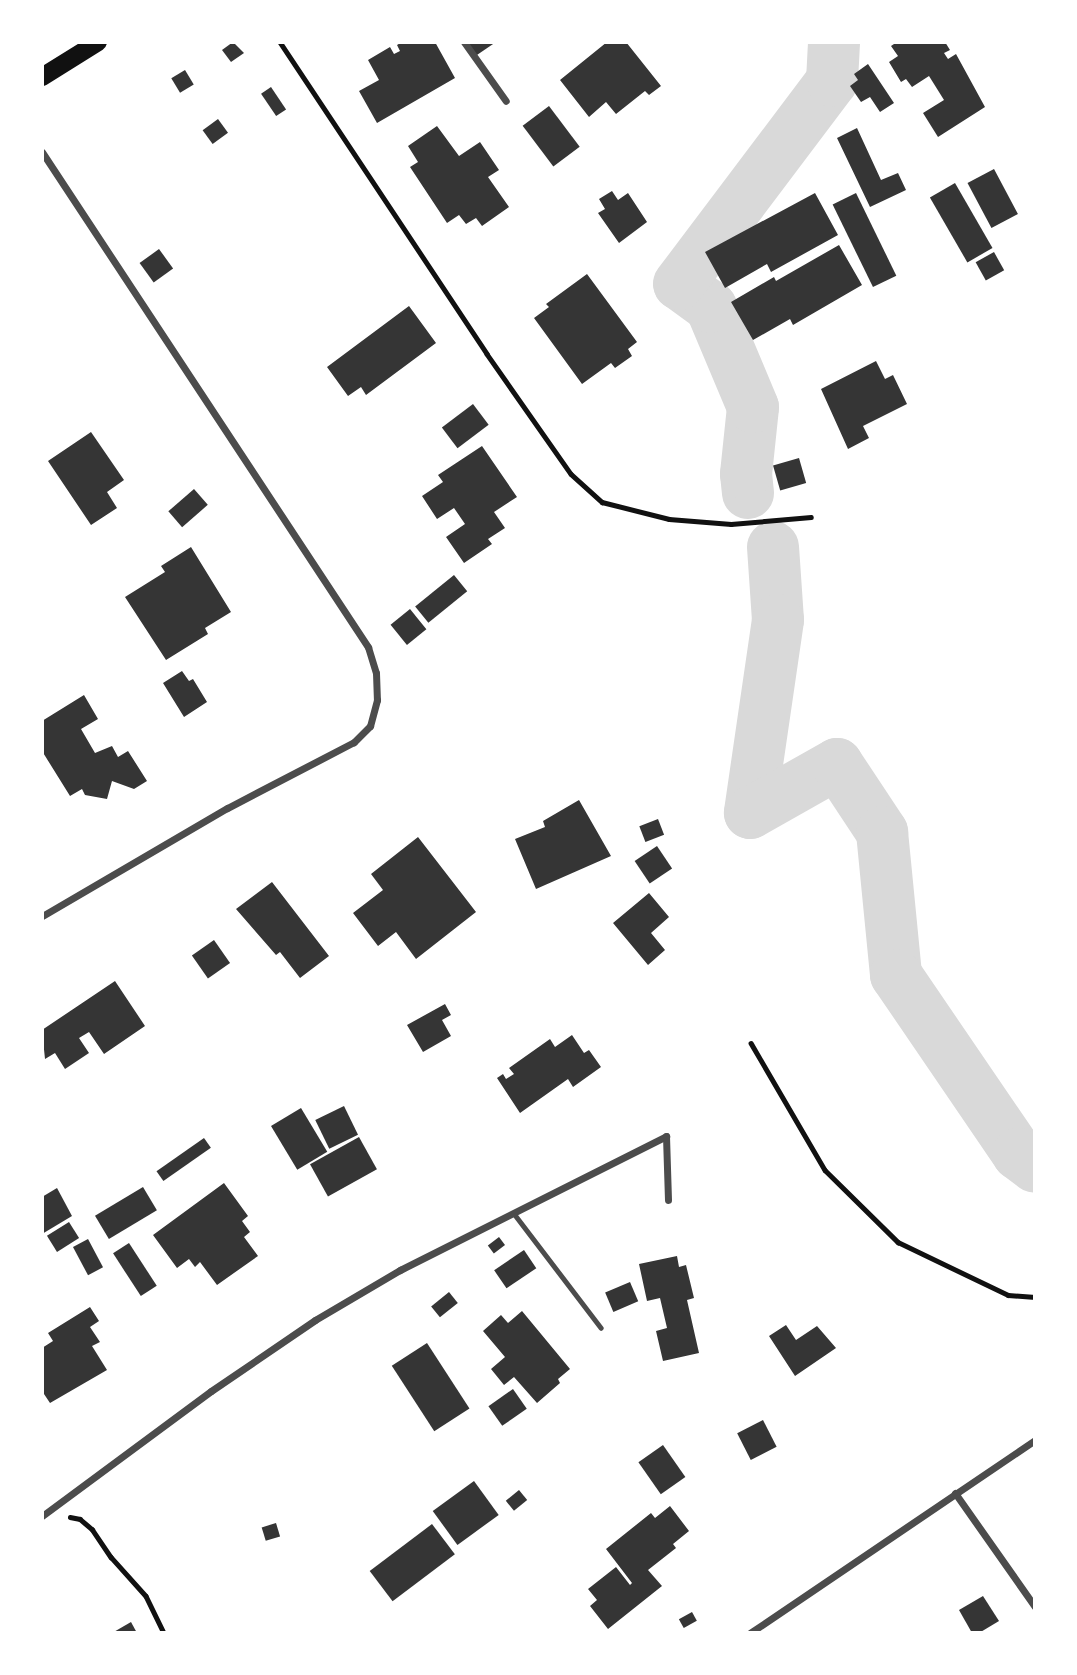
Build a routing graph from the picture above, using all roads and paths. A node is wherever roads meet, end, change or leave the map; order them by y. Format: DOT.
graph roads {
  1 [pos="98,42"];
  2 [pos="280,42"];
  3 [pos="464,42"];
  4 [pos="42,77"];
  5 [pos="506,101"];
  6 [pos="42,152"];
  7 [pos="811,517"];
  8 [pos="42,916"];
  9 [pos="751,1043"];
  10 [pos="668,1200"];
  11 [pos="514,1214"];
  12 [pos="1035,1297"];
  13 [pos="601,1328"];
  14 [pos="1035,1440"];
  15 [pos="955,1493"];
  16 [pos="45,1515"];
  17 [pos="1035,1607"];
  18 [pos="164,1633"];
  19 [pos="750,1633"];
  1 -- 4 [label="main road"];
  2 -- 7 [label="path"];
  3 -- 5 [label="street"];
  6 -- 8 [label="street"];
  9 -- 12 [label="path"];
  10 -- 11 [label="street"];
  11 -- 13 [label="lane"];
  11 -- 16 [label="street"];
  14 -- 15 [label="street"];
  15 -- 17 [label="street"];
  15 -- 19 [label="street"];
  16 -- 18 [label="path"];
}
